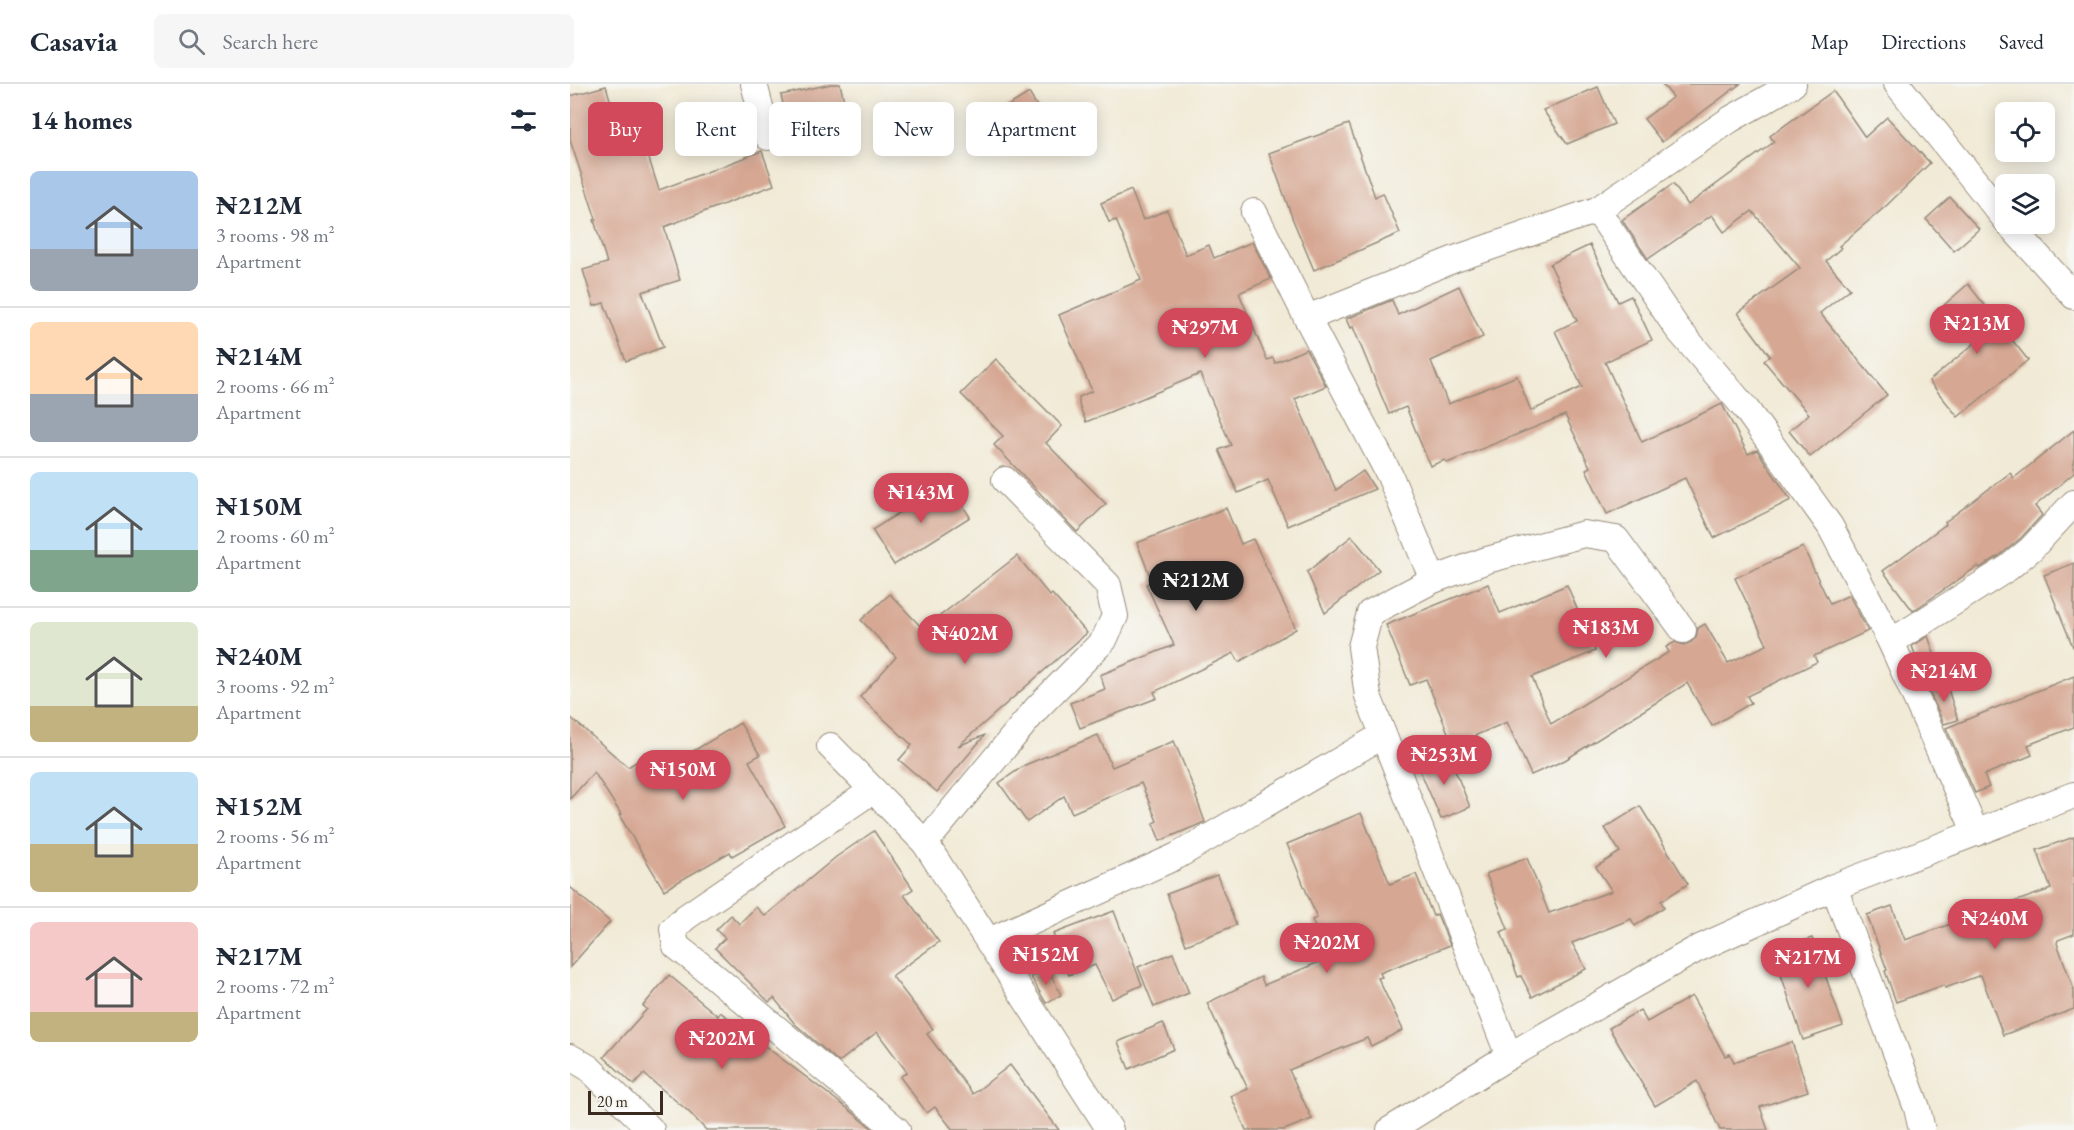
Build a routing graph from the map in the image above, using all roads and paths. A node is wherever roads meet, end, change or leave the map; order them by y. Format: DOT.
graph roads {
  1 [pos="754,84"];
  2 [pos="1793,84"];
  3 [pos="1897,84"];
  4 [pos="768,137"];
  5 [pos="1995,206"];
  6 [pos="1597,210"];
  7 [pos="1254,212"];
  8 [pos="2017,234"];
  9 [pos="2074,296"];
  10 [pos="1307,318"];
  11 [pos="1005,480"];
  12 [pos="2074,503"];
  13 [pos="1433,580"];
  14 [pos="1683,630"];
  15 [pos="1891,642"];
  16 [pos="1383,735"];
  17 [pos="830,746"];
  18 [pos="873,790"];
  19 [pos="2074,795"];
  20 [pos="1976,833"];
  21 [pos="925,843"];
  22 [pos="1834,887"];
  23 [pos="989,941"];
  24 [pos="1509,1056"];
  25 [pos="570,1057"];
  26 [pos="651,1130"];
  27 [pos="897,1130"];
  28 [pos="1110,1130"];
  29 [pos="1390,1130"];
  30 [pos="1922,1130"];
  1 -- 4 [label="street"];
  2 -- 6 [label="street"];
  3 -- 5 [label="street"];
  6 -- 10 [label="street"];
  6 -- 15 [label="street"];
  7 -- 10 [label="street"];
  8 -- 9 [label="street"];
  10 -- 13 [label="street"];
  11 -- 21 [label="street"];
  12 -- 15 [label="street"];
  13 -- 14 [label="street"];
  13 -- 16 [label="street"];
  15 -- 20 [label="street"];
  16 -- 23 [label="street"];
  16 -- 24 [label="street"];
  17 -- 18 [label="street"];
  18 -- 21 [label="street"];
  18 -- 27 [label="street"];
  19 -- 20 [label="street"];
  20 -- 22 [label="street"];
  21 -- 23 [label="street"];
  22 -- 24 [label="street"];
  22 -- 30 [label="street"];
  23 -- 28 [label="street"];
  24 -- 29 [label="street"];
  25 -- 26 [label="street"];
}
